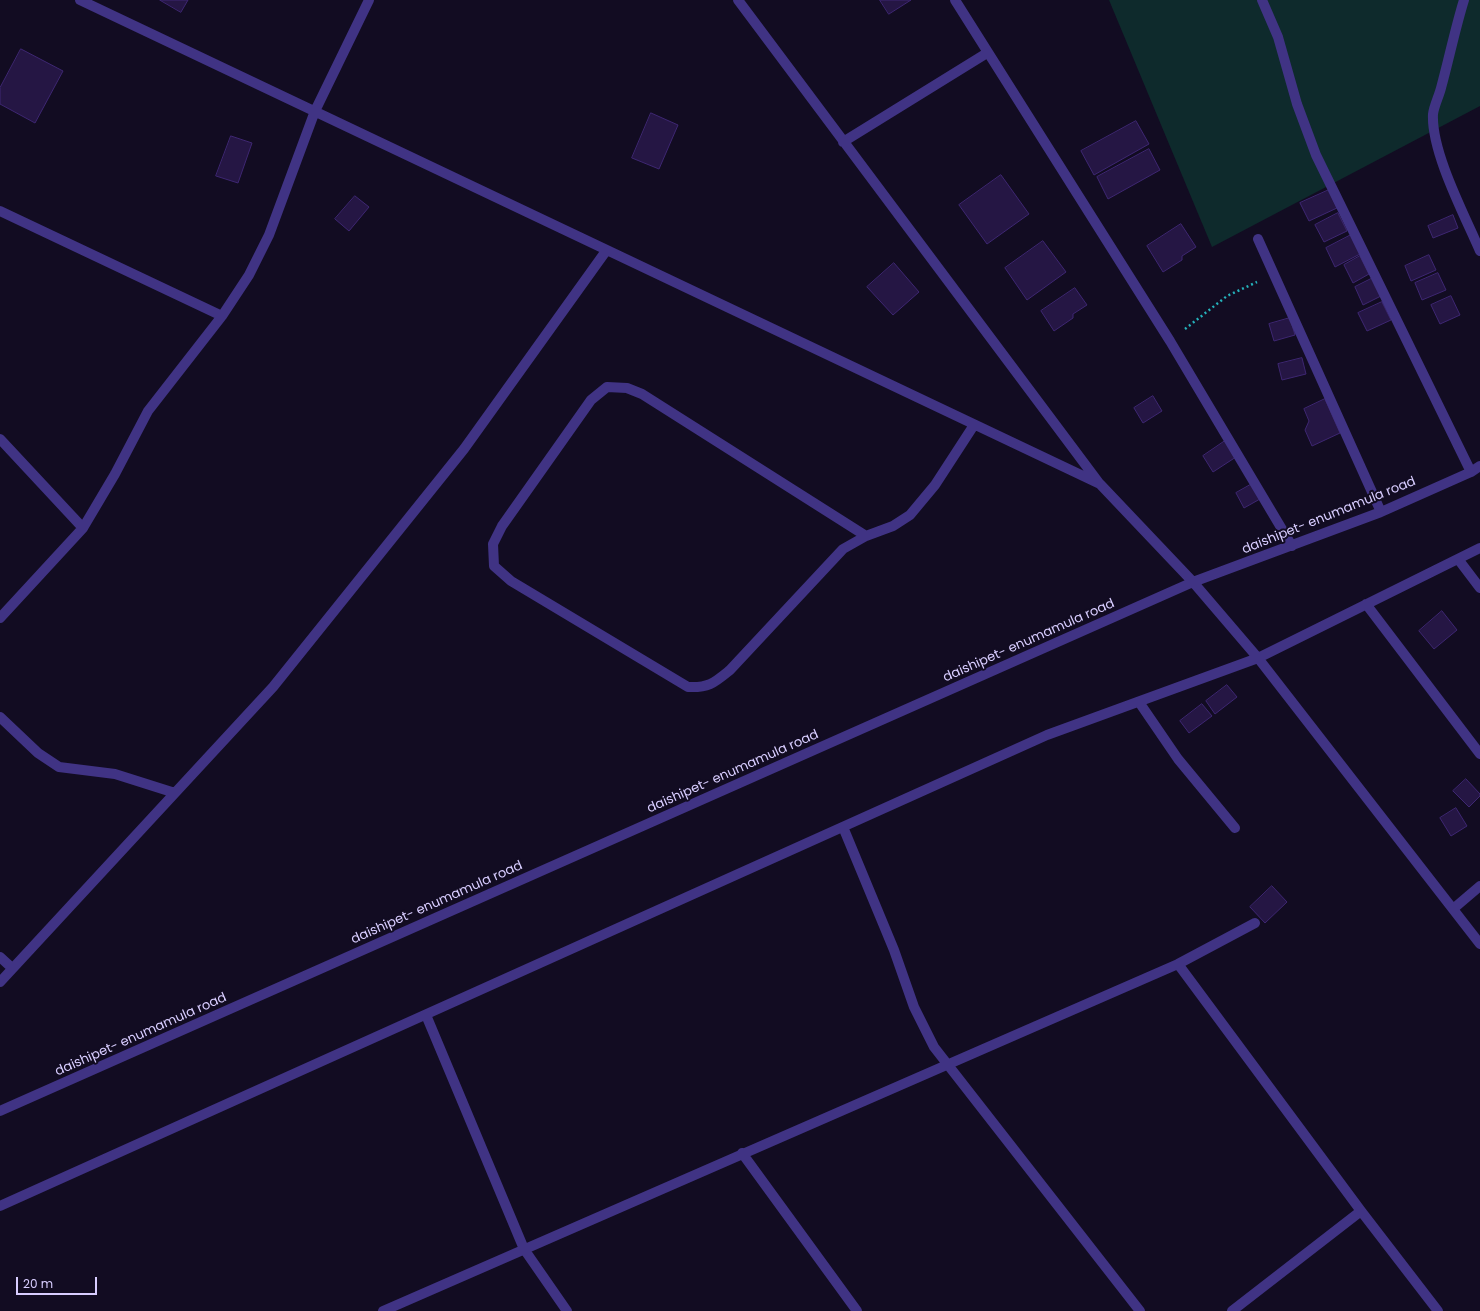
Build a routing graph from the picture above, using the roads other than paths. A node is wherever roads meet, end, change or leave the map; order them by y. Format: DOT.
graph roads {
  1 [pos="80,0"];
  2 [pos="369,0"];
  3 [pos="738,0"];
  4 [pos="955,0"];
  5 [pos="1262,0"];
  6 [pos="1464,0"];
  7 [pos="987,53"];
  8 [pos="315,111"];
  9 [pos="843,142"];
  10 [pos="0,211"];
  11 [pos="1258,239"];
  12 [pos="1480,251"];
  13 [pos="606,252"];
  14 [pos="222,316"];
  15 [pos="974,425"];
  16 [pos="0,439"];
  17 [pos="1480,466"];
  18 [pos="1471,472"];
  19 [pos="1100,484"];
  20 [pos="1381,512"];
  21 [pos="83,528"];
  22 [pos="866,536"];
  23 [pos="1292,546"];
  24 [pos="1480,548"];
  25 [pos="1458,559"];
  26 [pos="1193,582"];
  27 [pos="1480,588"];
  28 [pos="1366,604"];
  29 [pos="0,618"];
  30 [pos="1258,658"];
  31 [pos="1139,702"];
  32 [pos="0,717"];
  33 [pos="1480,754"];
  34 [pos="175,793"];
  35 [pos="843,827"];
  36 [pos="1234,828"];
  37 [pos="1480,886"];
  38 [pos="1453,909"];
  39 [pos="1255,923"];
  40 [pos="1480,944"];
  41 [pos="0,957"];
  42 [pos="1178,964"];
  43 [pos="12,968"];
  44 [pos="0,982"];
  45 [pos="426,1014"];
  46 [pos="948,1064"];
  47 [pos="0,1111"];
  48 [pos="742,1153"];
  49 [pos="0,1206"];
  50 [pos="1361,1212"];
  51 [pos="524,1249"];
  52 [pos="383,1311"];
  53 [pos="567,1311"];
  54 [pos="857,1311"];
  55 [pos="1140,1311"];
  56 [pos="1232,1311"];
  57 [pos="1438,1311"];
  1 -- 8 [label="street"];
  2 -- 8 [label="street"];
  3 -- 9 [label="street"];
  4 -- 7 [label="street"];
  5 -- 18 [label="street"];
  6 -- 12 [label="street"];
  7 -- 9 [label="street"];
  7 -- 23 [label="street"];
  8 -- 13 [label="street"];
  8 -- 14 [label="street"];
  9 -- 19 [label="street"];
  10 -- 14 [label="street"];
  11 -- 20 [label="street"];
  13 -- 15 [label="street"];
  13 -- 34 [label="street"];
  14 -- 21 [label="street"];
  15 -- 19 [label="street"];
  15 -- 22 [label="street"];
  16 -- 21 [label="street"];
  17 -- 18 [label="street, daishipet- enumamula road"];
  18 -- 20 [label="street, daishipet- enumamula road"];
  19 -- 26 [label="street"];
  20 -- 23 [label="street, daishipet- enumamula road"];
  21 -- 29 [label="street"];
  22 -- 22 [label="street"];
  23 -- 26 [label="street, daishipet- enumamula road"];
  24 -- 25 [label="street"];
  25 -- 27 [label="street"];
  25 -- 28 [label="street"];
  26 -- 30 [label="street"];
  26 -- 47 [label="street, daishipet- enumamula road"];
  28 -- 30 [label="street"];
  28 -- 33 [label="street"];
  30 -- 31 [label="street"];
  30 -- 38 [label="street"];
  31 -- 35 [label="street"];
  31 -- 36 [label="street"];
  32 -- 34 [label="street"];
  34 -- 43 [label="street"];
  35 -- 45 [label="street"];
  35 -- 46 [label="street"];
  37 -- 38 [label="street"];
  38 -- 40 [label="street"];
  39 -- 42 [label="street"];
  41 -- 43 [label="street"];
  42 -- 46 [label="street"];
  42 -- 50 [label="street"];
  43 -- 44 [label="street"];
  45 -- 49 [label="street"];
  45 -- 51 [label="street"];
  46 -- 48 [label="street"];
  46 -- 55 [label="street"];
  48 -- 51 [label="street"];
  48 -- 54 [label="street"];
  50 -- 56 [label="street"];
  50 -- 57 [label="street"];
  51 -- 52 [label="street"];
  51 -- 53 [label="street"];
}
